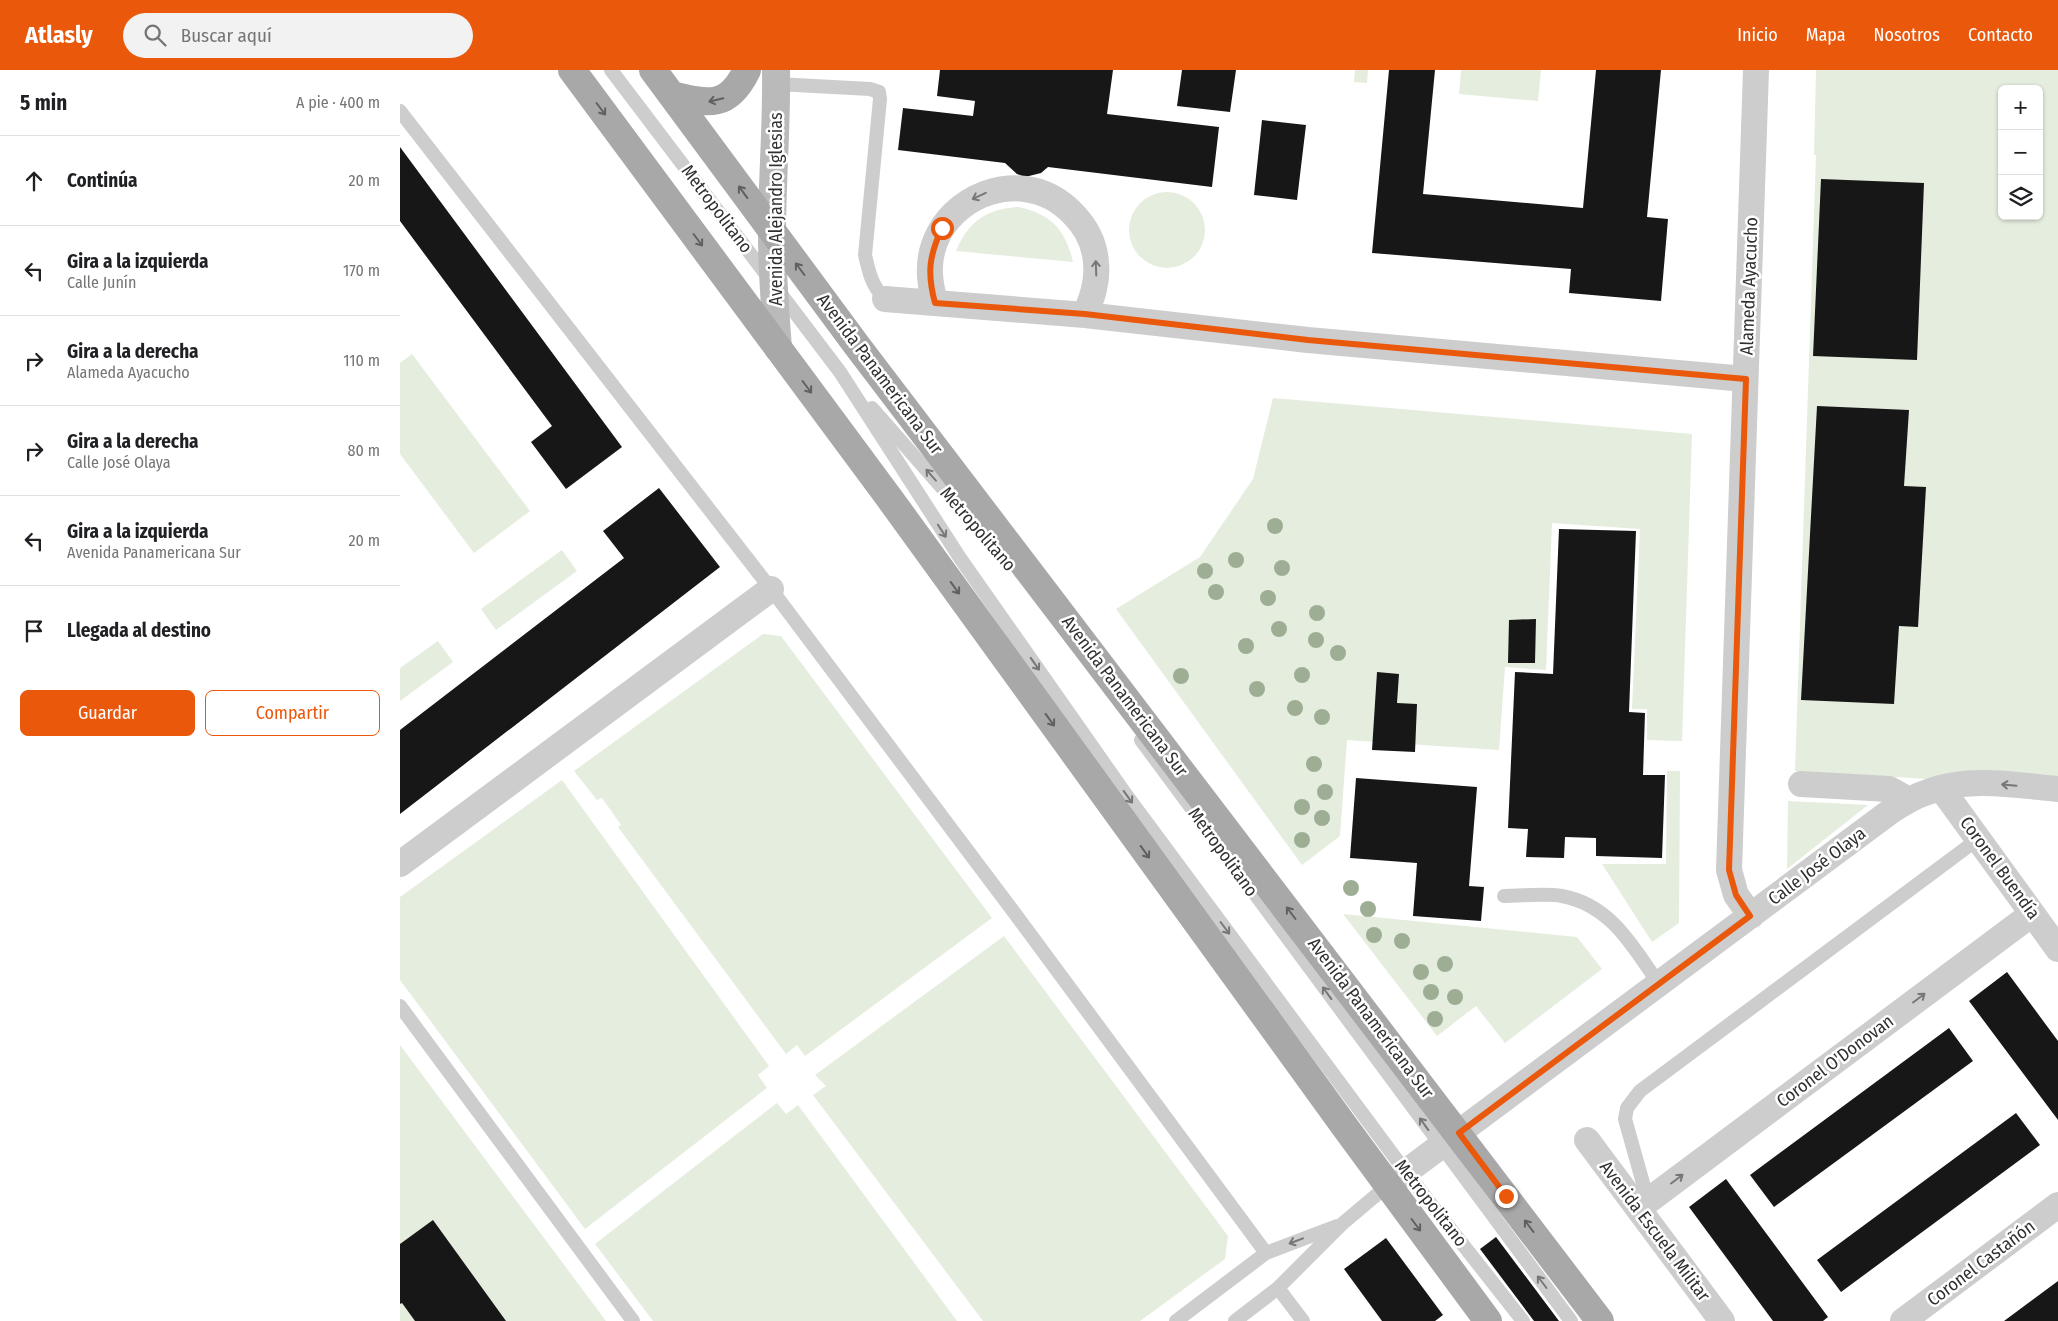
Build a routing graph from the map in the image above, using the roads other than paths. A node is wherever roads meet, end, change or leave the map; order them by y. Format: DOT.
graph roads {
  1 [pos="572,70"];
  2 [pos="611,70"];
  3 [pos="653,70"];
  4 [pos="747,70"];
  5 [pos="1756,70"];
  6 [pos="776,77"];
  7 [pos="672,95"];
  8 [pos="400,111"];
  9 [pos="772,231"];
  10 [pos="772,282"];
  11 [pos="885,299"];
  12 [pos="935,303"];
  13 [pos="1085,314"];
  14 [pos="778,348"];
  15 [pos="840,372"];
  16 [pos="1746,379"];
  17 [pos="771,589"];
  18 [pos="1801,784"];
  19 [pos="1941,788"];
  20 [pos="2058,789"];
  21 [pos="1909,800"];
  22 [pos="1978,839"];
  23 [pos="400,864"];
  24 [pos="1504,896"];
  25 [pos="2032,914"];
  26 [pos="1750,916"];
  27 [pos="2058,949"];
  28 [pos="1659,984"];
  29 [pos="400,1006"];
  30 [pos="1450,1140"];
  31 [pos="1588,1140"];
  32 [pos="1396,1178"];
  33 [pos="1644,1205"];
  34 [pos="2058,1205"];
  35 [pos="1342,1224"];
  36 [pos="1266,1253"];
  37 [pos="1278,1288"];
  38 [pos="633,1321"];
  39 [pos="1176,1321"];
  40 [pos="1235,1321"];
  41 [pos="1303,1321"];
  42 [pos="1488,1321"];
  43 [pos="1523,1321"];
  44 [pos="1571,1321"];
  45 [pos="1600,1321"];
  46 [pos="1722,1321"];
  47 [pos="1903,1321"];
  1 -- 14 [label="main road, one-way"];
  2 -- 10 [label="lane, Metropolitano"];
  3 -- 7 [label="main road, Avenida Panamericana Sur"];
  4 -- 7 [label="main road, one-way"];
  5 -- 16 [label="street, Alameda Ayacucho"];
  6 -- 9 [label="main road, Avenida Alejandro Iglesias"];
  6 -- 11 [label="lane"];
  9 -- 7 [label="main road, Avenida Panamericana Sur, one-way"];
  8 -- 17 [label="lane"];
  9 -- 10 [label="main road, Avenida Alejandro Iglesias"];
  30 -- 9 [label="main road, Avenida Panamericana Sur, one-way"];
  10 -- 14 [label="main road, Avenida Alejandro Iglesias"];
  10 -- 15 [label="lane, Metropolitano"];
  11 -- 12 [label="street"];
  12 -- 13 [label="street"];
  13 -- 12 [label="street, one-way"];
  13 -- 16 [label="street"];
  14 -- 32 [label="main road, one-way"];
  30 -- 15 [label="lane, Metropolitano, one-way"];
  15 -- 32 [label="lane, Metropolitano, one-way"];
  16 -- 26 [label="street, Alameda Ayacucho"];
  17 -- 23 [label="street"];
  17 -- 36 [label="lane"];
  18 -- 21 [label="street"];
  20 -- 19 [label="street, Calle José Olaya, one-way"];
  19 -- 21 [label="street, Calle José Olaya"];
  19 -- 22 [label="street, Coronel Buendía"];
  21 -- 26 [label="street, Calle José Olaya"];
  22 -- 25 [label="street, Coronel Buendía"];
  22 -- 33 [label="lane"];
  24 -- 28 [label="lane"];
  25 -- 27 [label="street, Coronel Buendía"];
  33 -- 25 [label="street, Coronel O'Donovan, one-way"];
  26 -- 28 [label="street, Calle José Olaya"];
  28 -- 30 [label="street, Calle José Olaya"];
  29 -- 38 [label="lane"];
  30 -- 32 [label="street, Calle José Olaya"];
  44 -- 30 [label="lane, Metropolitano, one-way"];
  45 -- 30 [label="main road, Avenida Panamericana Sur, one-way"];
  31 -- 33 [label="street, Avenida Escuela Militar"];
  32 -- 35 [label="lane"];
  32 -- 42 [label="main road, one-way"];
  32 -- 43 [label="lane, Metropolitano"];
  33 -- 46 [label="street, Avenida Escuela Militar"];
  34 -- 47 [label="street, Coronel Castañón"];
  35 -- 36 [label="lane, one-way"];
  35 -- 37 [label="lane"];
  36 -- 39 [label="lane"];
  37 -- 40 [label="lane"];
  37 -- 41 [label="lane"];
}
